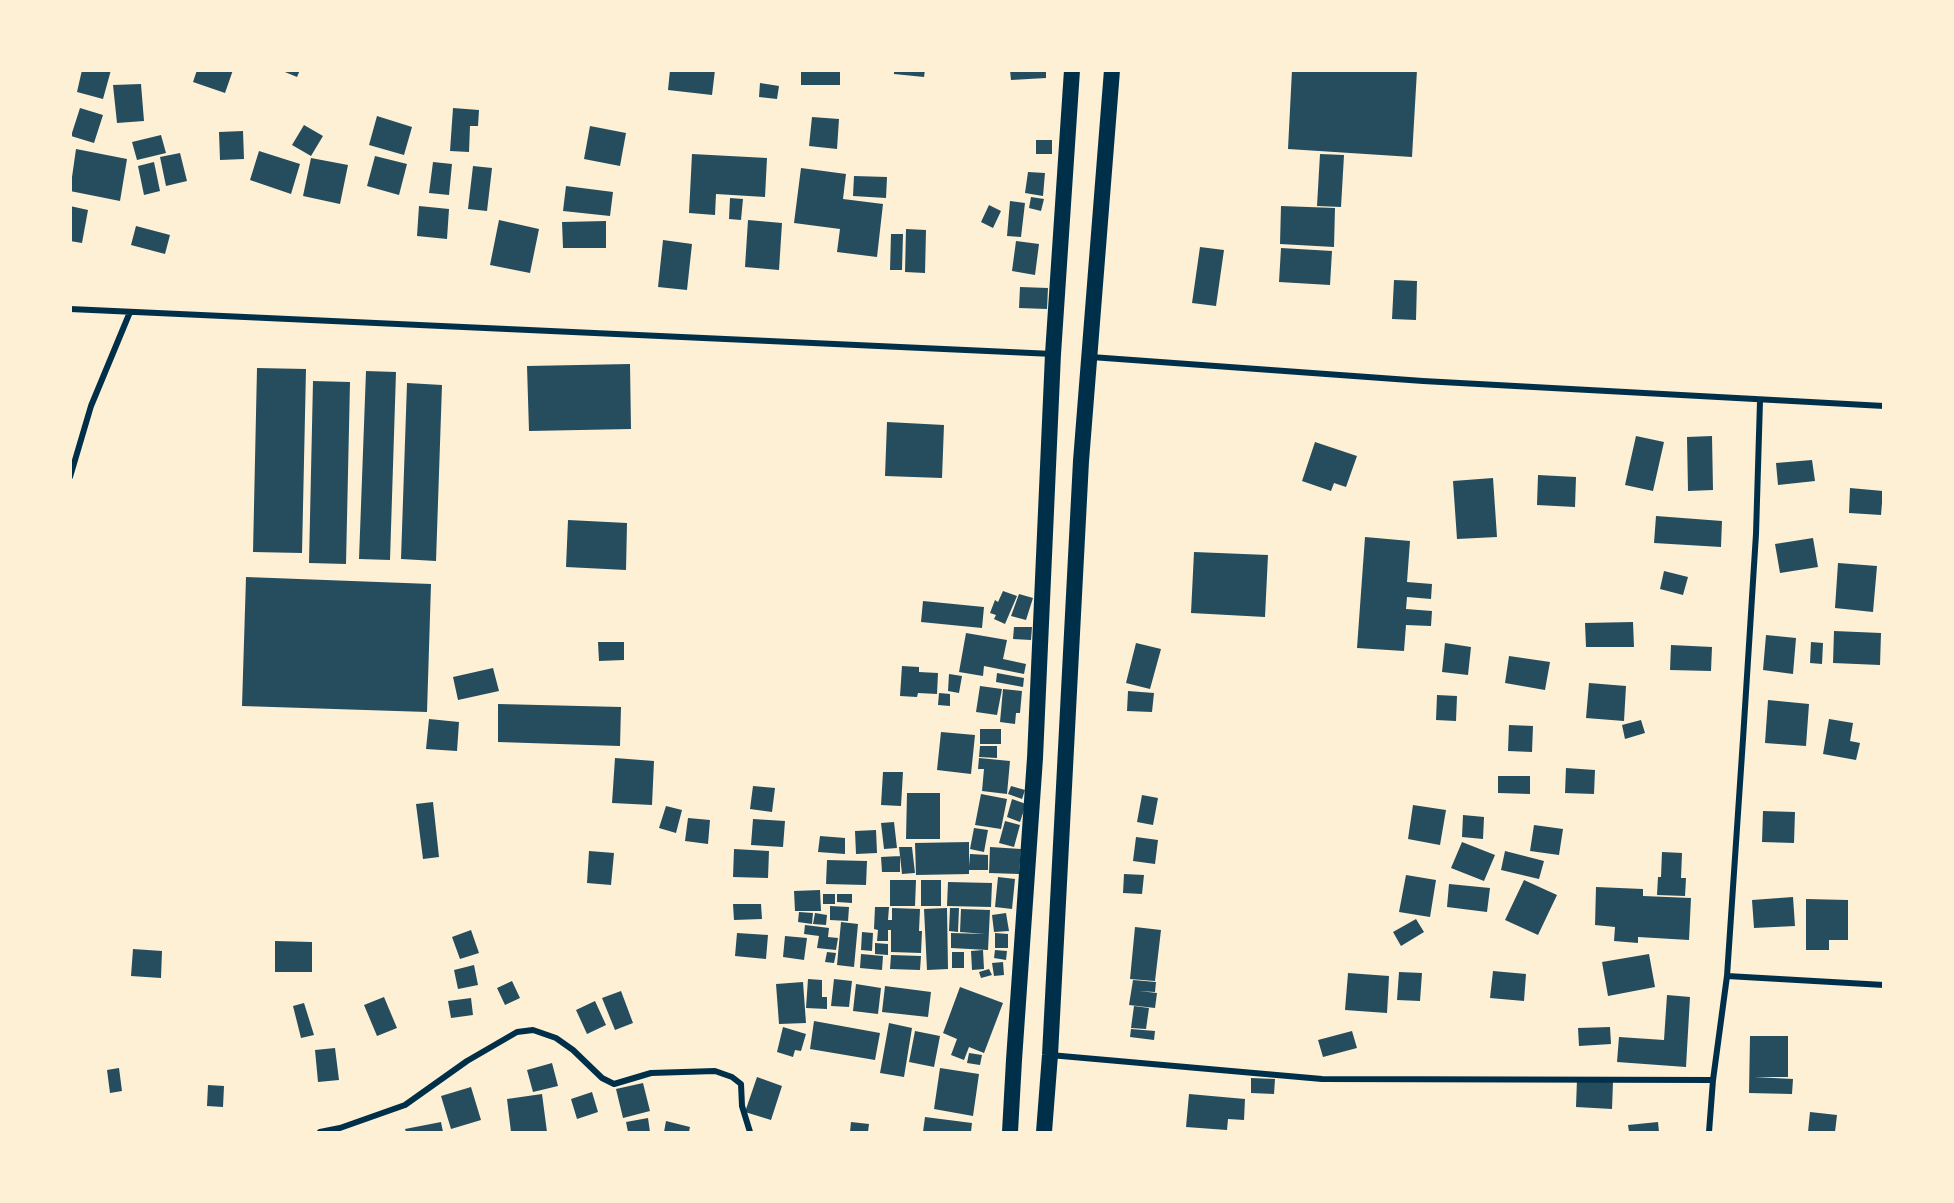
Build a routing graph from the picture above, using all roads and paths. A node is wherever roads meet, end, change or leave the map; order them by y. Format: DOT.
graph roads {
  1 [pos="1072,70"];
  2 [pos="1112,70"];
  3 [pos="70,309"];
  4 [pos="130,312"];
  5 [pos="1053,354"];
  6 [pos="1090,357"];
  7 [pos="1760,400"];
  8 [pos="1884,406"];
  9 [pos="70,477"];
  10 [pos="1726,976"];
  11 [pos="1884,985"];
  12 [pos="1050,1055"];
  13 [pos="1713,1080"];
  14 [pos="320,1132"];
  15 [pos="750,1132"];
  16 [pos="1010,1132"];
  17 [pos="1044,1132"];
  18 [pos="1709,1132"];
  1 -- 5 [label="highway"];
  2 -- 6 [label="highway"];
  3 -- 4 [label="street"];
  4 -- 5 [label="street"];
  4 -- 9 [label="street"];
  5 -- 16 [label="highway"];
  6 -- 7 [label="street"];
  6 -- 12 [label="highway"];
  7 -- 8 [label="street"];
  7 -- 10 [label="street"];
  10 -- 11 [label="street"];
  10 -- 13 [label="street"];
  12 -- 13 [label="street"];
  12 -- 17 [label="highway"];
  13 -- 18 [label="street"];
  14 -- 15 [label="street"];
}
